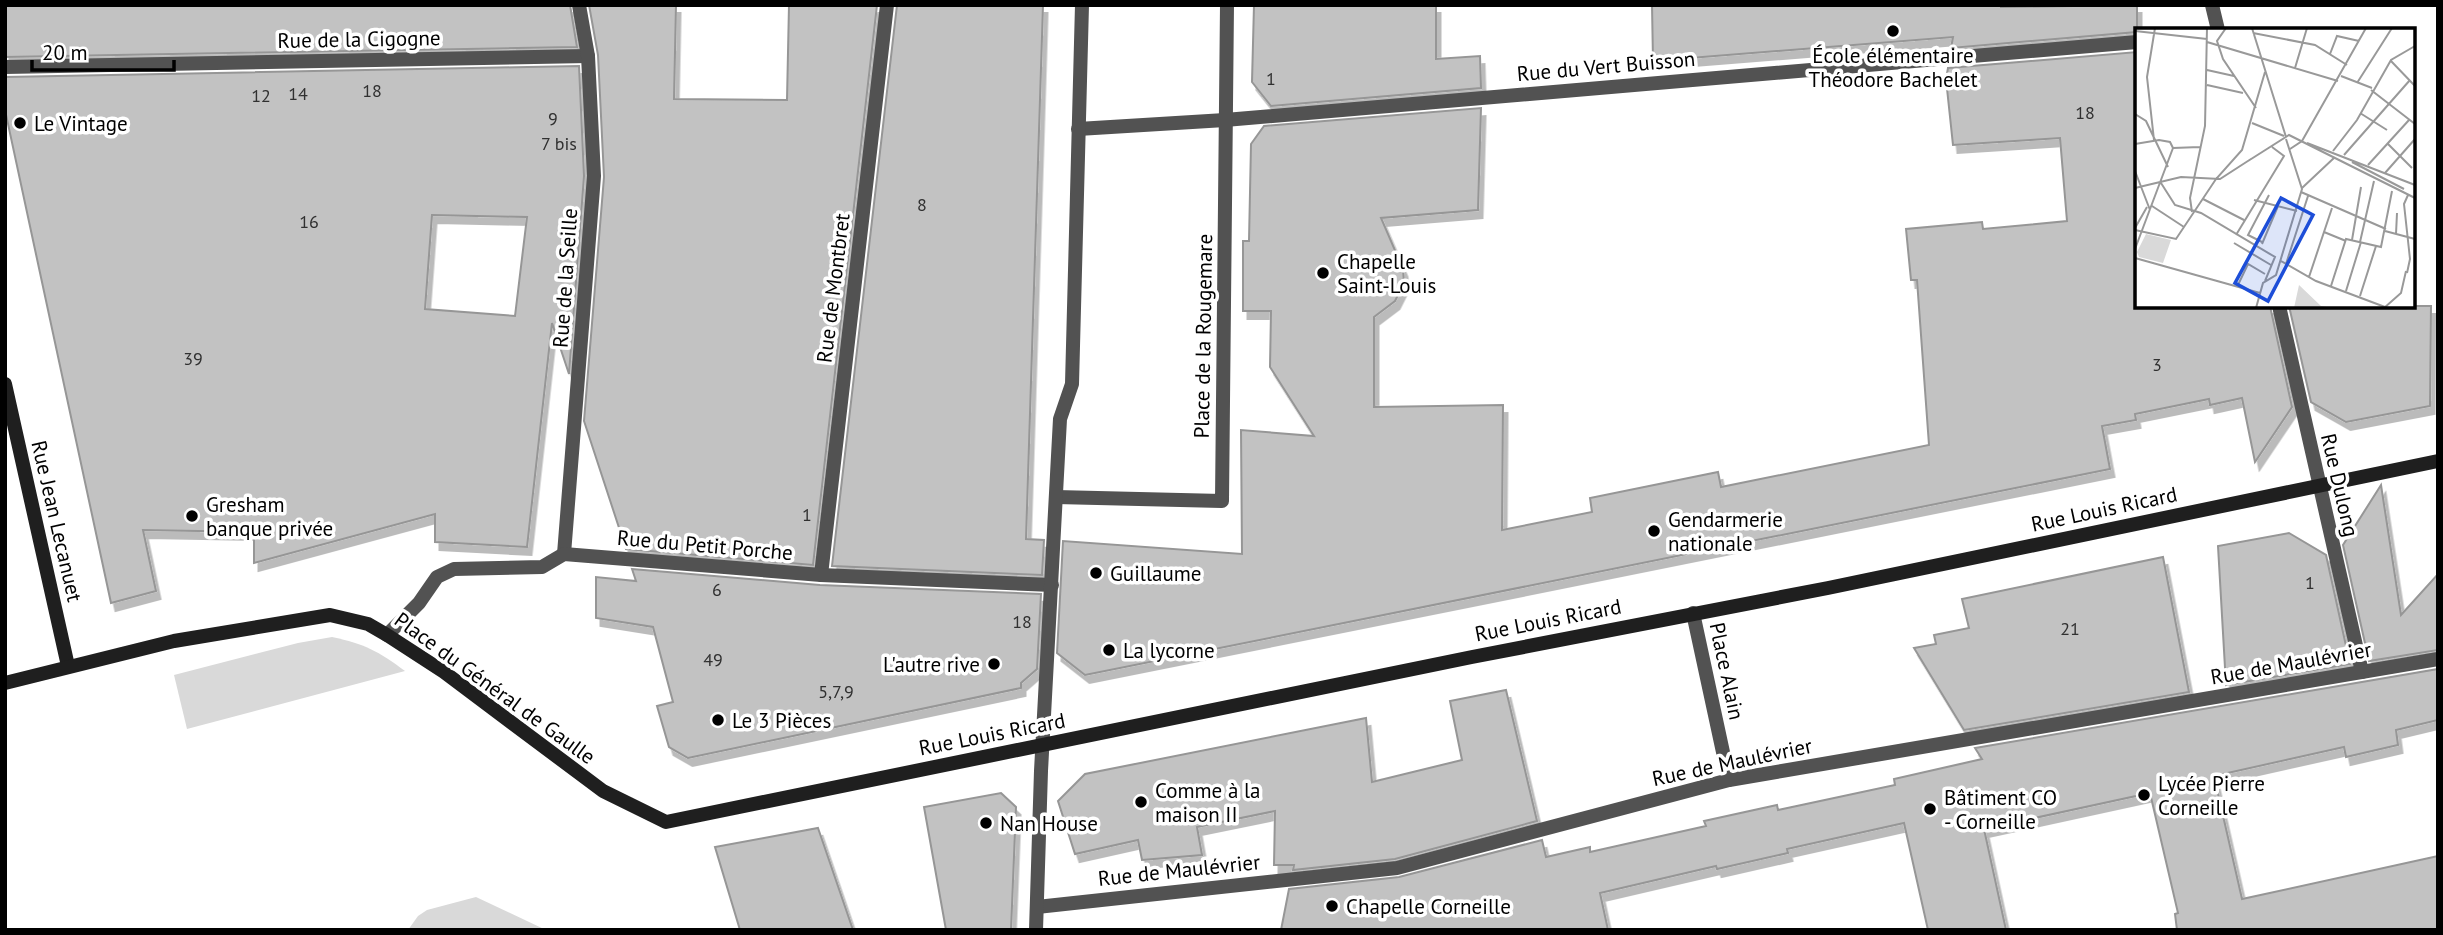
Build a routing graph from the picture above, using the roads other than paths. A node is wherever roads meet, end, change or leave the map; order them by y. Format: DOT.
graph roads {
  1 [pos="579,5"];
  2 [pos="887,5"];
  3 [pos="1082,5"];
  4 [pos="1227,5"];
  5 [pos="2212,5"];
  6 [pos="2218,28"];
  7 [pos="2135,42"];
  8 [pos="588,56"];
  9 [pos="5,67"];
  10 [pos="1225,120"];
  11 [pos="1078,129"];
  12 [pos="2279,308"];
  13 [pos="5,384"];
  14 [pos="2438,461"];
  15 [pos="2318,485"];
  16 [pos="1056,497"];
  17 [pos="564,554"];
  18 [pos="821,575"];
  19 [pos="1052,585"];
  20 [pos="1693,613"];
  21 [pos="387,635"];
  22 [pos="2438,659"];
  23 [pos="68,666"];
  24 [pos="2362,672"];
  25 [pos="5,683"];
  26 [pos="1043,745"];
  27 [pos="1729,780"];
  28 [pos="666,822"];
  29 [pos="1037,907"];
  30 [pos="1036,930"];
  1 -- 8 [label="street, Rue de la Seille"];
  2 -- 18 [label="street, Rue de Montbret"];
  3 -- 11 [label="street"];
  4 -- 10 [label="street, Place de la Rougemare"];
  5 -- 6 [label="street"];
  7 -- 10 [label="street, Rue du Vert Buisson"];
  8 -- 9 [label="street, Rue de la Cigogne"];
  8 -- 17 [label="street, Rue de la Seille"];
  10 -- 11 [label="street, Rue du Vert Buisson"];
  10 -- 16 [label="street, Place de la Rougemare"];
  11 -- 16 [label="street"];
  12 -- 15 [label="street, Rue Dulong"];
  13 -- 23 [label="street, Rue Jean Lecanuet"];
  14 -- 15 [label="street, Rue Louis Ricard"];
  15 -- 20 [label="street, Rue Louis Ricard"];
  15 -- 24 [label="street, Rue Dulong"];
  16 -- 19 [label="street"];
  17 -- 18 [label="street, Rue du Petit Porche"];
  17 -- 21 [label="street, Rue du Petit Porche"];
  18 -- 19 [label="street, Rue du Petit Porche"];
  19 -- 26 [label="street"];
  20 -- 26 [label="street, Rue Louis Ricard"];
  20 -- 27 [label="street, Place Alain"];
  21 -- 23 [label="street, Place du Général de Gaulle"];
  21 -- 28 [label="street, Place du Général de Gaulle"];
  22 -- 24 [label="street, Rue de Maulévrier"];
  23 -- 25 [label="street, Place du Général de Gaulle"];
  24 -- 27 [label="street, Rue de Maulévrier"];
  26 -- 28 [label="street, Rue Louis Ricard"];
  26 -- 29 [label="street"];
  27 -- 29 [label="street, Rue de Maulévrier"];
  29 -- 30 [label="street"];
}
